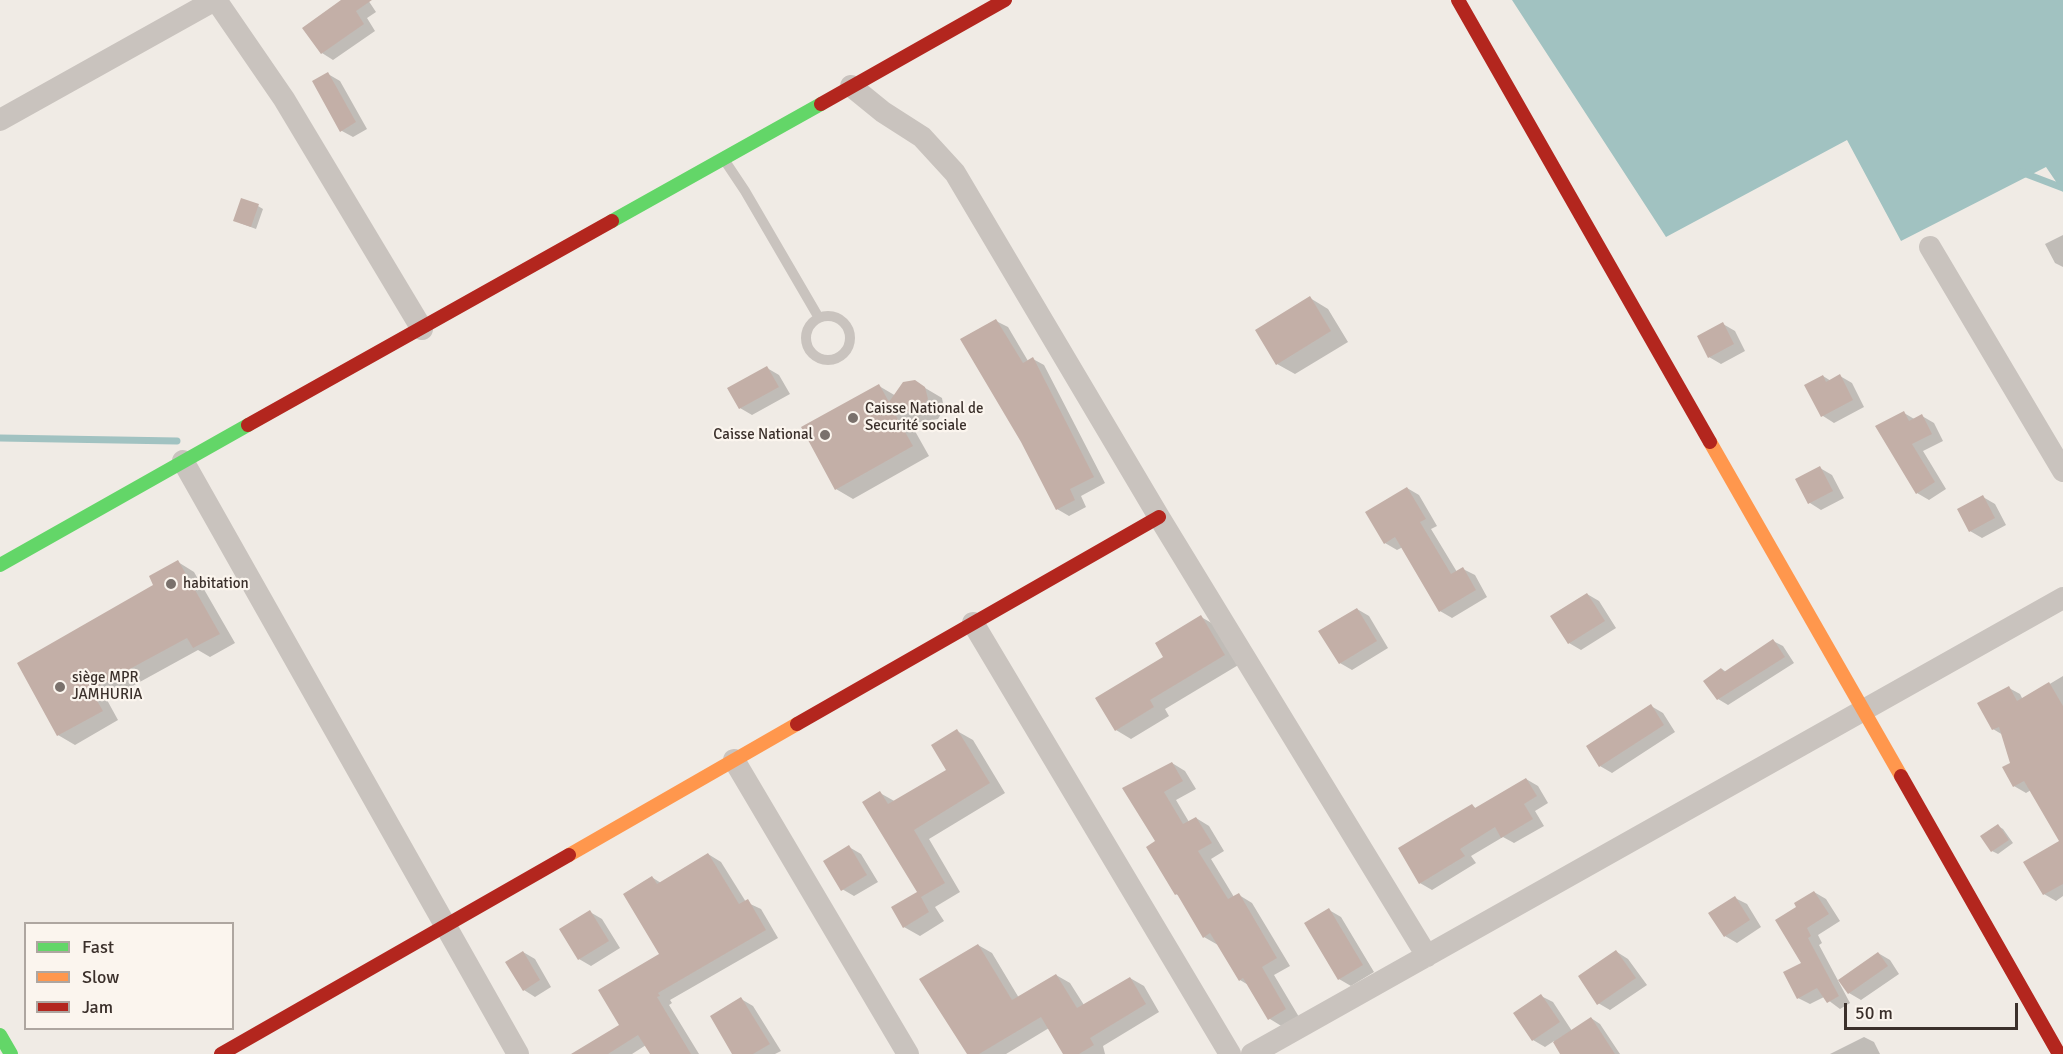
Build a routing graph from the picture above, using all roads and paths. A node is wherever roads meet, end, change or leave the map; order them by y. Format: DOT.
graph roads {
  1 [pos="216,0"];
  2 [pos="1005,0"];
  3 [pos="1458,0"];
  4 [pos="969,9"];
  5 [pos="851,86"];
  6 [pos="0,120"];
  7 [pos="723,159"];
  8 [pos="1930,248"];
  9 [pos="819,318"];
  10 [pos="422,329"];
  11 [pos="183,461"];
  12 [pos="2063,471"];
  13 [pos="1159,517"];
  14 [pos="0,565"];
  15 [pos="2063,598"];
  16 [pos="973,623"];
  17 [pos="1862,712"];
  18 [pos="734,760"];
  19 [pos="446,926"];
  20 [pos="1426,956"];
  21 [pos="0,1035"];
  22 [pos="11,1054"];
  23 [pos="222,1054"];
  24 [pos="518,1054"];
  25 [pos="908,1054"];
  26 [pos="1230,1054"];
  27 [pos="1252,1054"];
  28 [pos="2059,1054"];
  1 -- 6 [label="street"];
  1 -- 10 [label="street"];
  2 -- 4 [label="main road"];
  3 -- 17 [label="main road"];
  4 -- 5 [label="main road"];
  5 -- 7 [label="main road"];
  5 -- 13 [label="street"];
  7 -- 9 [label="lane"];
  7 -- 10 [label="main road"];
  8 -- 12 [label="street"];
  9 -- 9 [label="lane"];
  10 -- 11 [label="main road"];
  11 -- 14 [label="main road"];
  11 -- 19 [label="street"];
  13 -- 16 [label="main road"];
  13 -- 20 [label="street"];
  15 -- 17 [label="street"];
  16 -- 18 [label="main road"];
  16 -- 26 [label="street"];
  17 -- 20 [label="street"];
  17 -- 28 [label="main road"];
  18 -- 19 [label="main road"];
  18 -- 25 [label="street"];
  19 -- 23 [label="main road"];
  19 -- 24 [label="street"];
  20 -- 27 [label="street"];
  21 -- 22 [label="main road"];
}
